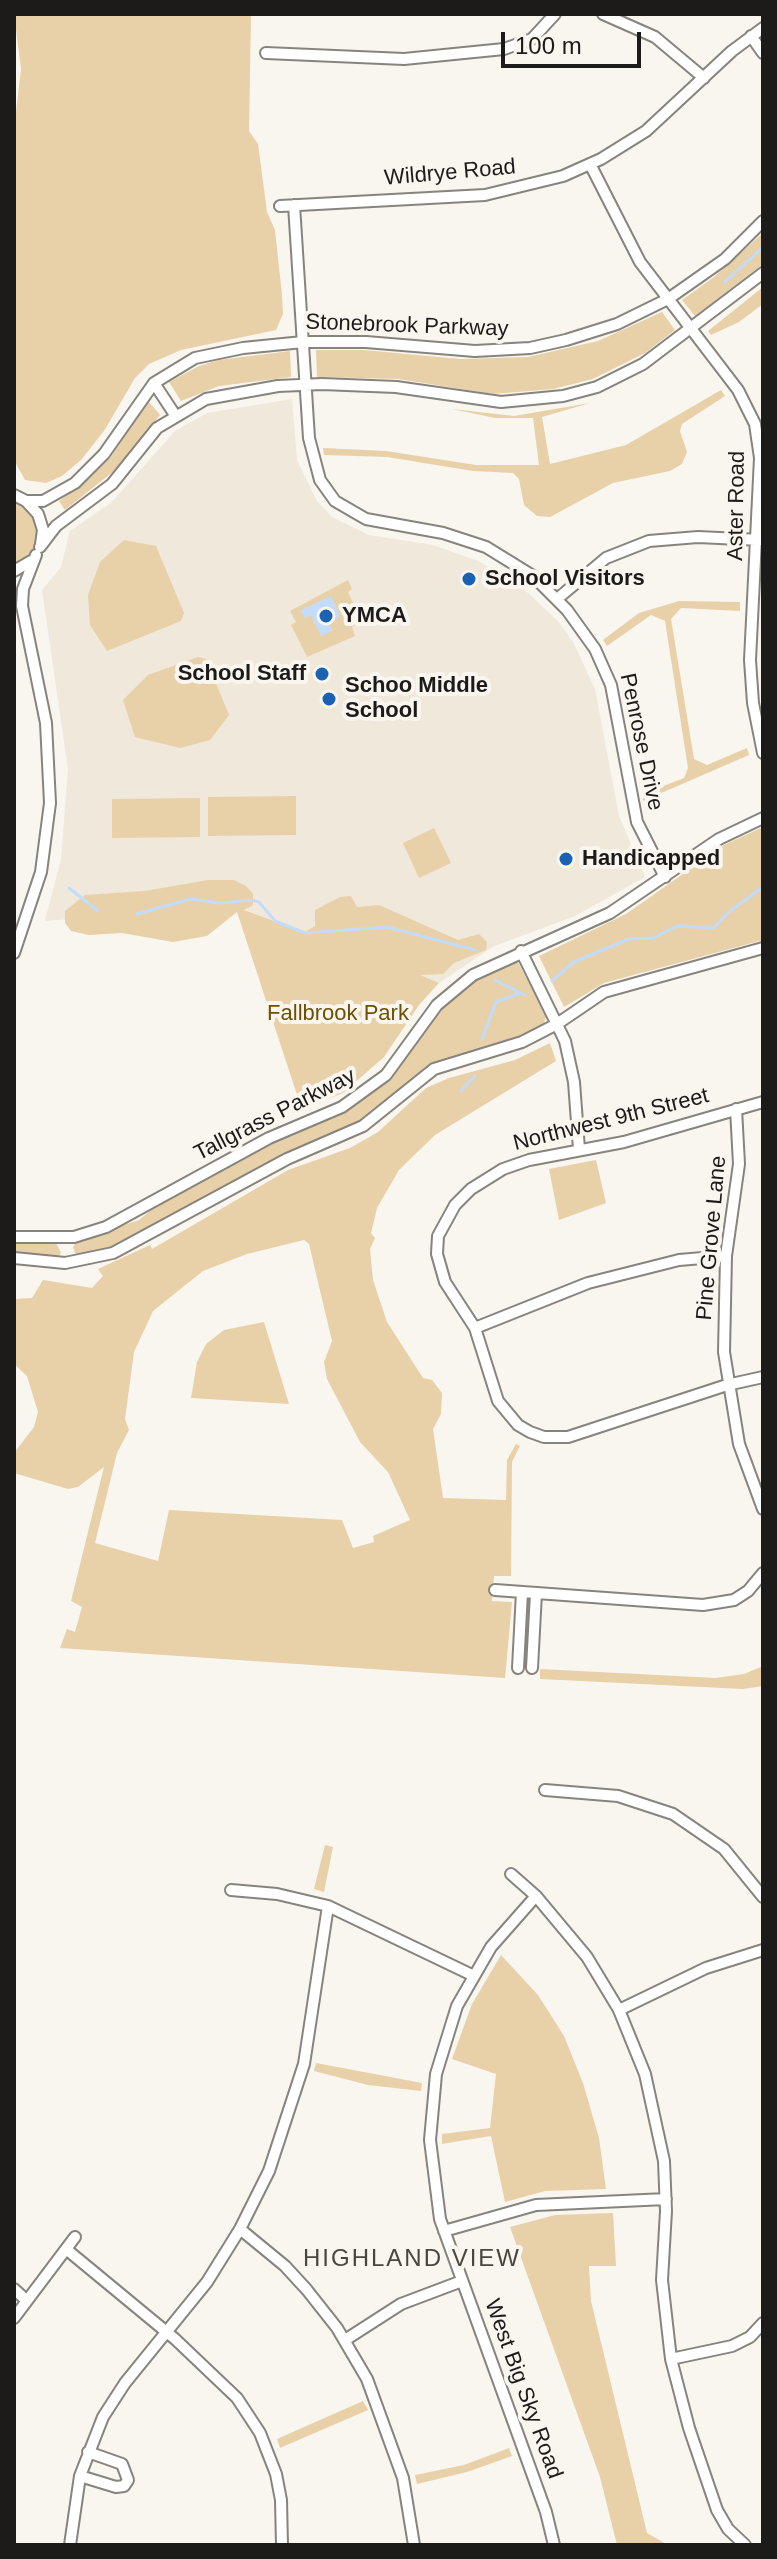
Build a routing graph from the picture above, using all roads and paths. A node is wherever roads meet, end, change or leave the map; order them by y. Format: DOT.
graph roads {
  1 [pos="555,14"];
  2 [pos="603,14"];
  3 [pos="763,28"];
  4 [pos="751,36"];
  5 [pos="266,53"];
  6 [pos="763,53"];
  7 [pos="704,78"];
  8 [pos="590,164"];
  9 [pos="294,205"];
  10 [pos="280,206"];
  11 [pos="763,221"];
  12 [pos="763,273"];
  13 [pos="668,299"];
  14 [pos="689,329"];
  15 [pos="303,342"];
  16 [pos="154,383"];
  17 [pos="306,385"];
  18 [pos="175,415"];
  19 [pos="760,428"];
  20 [pos="14,488"];
  21 [pos="21,498"];
  22 [pos="760,540"];
  23 [pos="38,551"];
  24 [pos="14,571"];
  25 [pos="557,599"];
  26 [pos="14,606"];
  27 [pos="28,638"];
  28 [pos="757,675"];
  29 [pos="763,753"];
  30 [pos="763,818"];
  31 [pos="665,877"];
  32 [pos="763,948"];
  33 [pos="521,951"];
  34 [pos="14,953"];
  35 [pos="557,1024"];
  36 [pos="763,1102"];
  37 [pos="736,1109"];
  38 [pos="579,1149"];
  39 [pos="14,1237"];
  40 [pos="726,1256"];
  41 [pos="14,1258"];
  42 [pos="475,1328"];
  43 [pos="763,1377"];
  44 [pos="727,1385"];
  45 [pos="763,1509"];
  46 [pos="762,1576"];
  47 [pos="495,1590"];
  48 [pos="522,1592"];
  49 [pos="536,1593"];
  50 [pos="518,1668"];
  51 [pos="532,1668"];
  52 [pos="545,1790"];
  53 [pos="511,1874"];
  54 [pos="231,1890"];
  55 [pos="536,1896"];
  56 [pos="763,1897"];
  57 [pos="328,1906"];
  58 [pos="763,1950"];
  59 [pos="472,1975"];
  60 [pos="619,2010"];
  61 [pos="666,2199"];
  62 [pos="240,2229"];
  63 [pos="444,2231"];
  64 [pos="75,2237"];
  65 [pos="66,2249"];
  66 [pos="462,2281"];
  67 [pos="14,2289"];
  68 [pos="26,2300"];
  69 [pos="14,2318"];
  70 [pos="763,2323"];
  71 [pos="167,2332"];
  72 [pos="345,2340"];
  73 [pos="671,2359"];
  74 [pos="88,2452"];
  75 [pos="80,2476"];
  76 [pos="70,2545"];
  77 [pos="282,2545"];
  78 [pos="414,2545"];
  79 [pos="554,2545"];
  80 [pos="745,2545"];
  1 -- 5 [label="street"];
  2 -- 7 [label="street"];
  3 -- 4 [label="street, Wildrye Road"];
  4 -- 6 [label="street"];
  4 -- 7 [label="street, Wildrye Road"];
  7 -- 8 [label="street, Wildrye Road"];
  8 -- 9 [label="street, Wildrye Road"];
  8 -- 13 [label="street, Aster Road"];
  9 -- 10 [label="street, Wildrye Road"];
  9 -- 15 [label="street, Penrose Drive"];
  11 -- 13 [label="street, Stonebrook Parkway"];
  12 -- 14 [label="street"];
  13 -- 14 [label="street, Aster Road"];
  13 -- 15 [label="street, Stonebrook Parkway"];
  14 -- 17 [label="street"];
  14 -- 19 [label="street, Aster Road"];
  15 -- 16 [label="street, Stonebrook Parkway"];
  15 -- 17 [label="street, Penrose Drive"];
  16 -- 18 [label="street"];
  16 -- 21 [label="street, Stonebrook Parkway"];
  17 -- 18 [label="street"];
  17 -- 25 [label="street, Penrose Drive"];
  18 -- 23 [label="street"];
  19 -- 22 [label="street, Aster Road"];
  20 -- 21 [label="street"];
  21 -- 23 [label="street"];
  22 -- 25 [label="street"];
  22 -- 28 [label="street, Aster Road"];
  23 -- 24 [label="street"];
  23 -- 27 [label="street"];
  25 -- 31 [label="street, Penrose Drive"];
  26 -- 27 [label="street"];
  27 -- 34 [label="street"];
  28 -- 29 [label="street, Aster Road"];
  30 -- 31 [label="street, Tallgrass Parkway"];
  31 -- 33 [label="street, Tallgrass Parkway"];
  32 -- 35 [label="street, Tallgrass Parkway"];
  33 -- 35 [label="street"];
  33 -- 39 [label="street, Tallgrass Parkway"];
  35 -- 38 [label="street"];
  35 -- 41 [label="street, Tallgrass Parkway"];
  36 -- 37 [label="street, Northwest 9th Street"];
  37 -- 38 [label="street, Northwest 9th Street"];
  37 -- 40 [label="street, Pine Grove Lane"];
  38 -- 42 [label="street, Northwest 9th Street"];
  40 -- 42 [label="street"];
  40 -- 44 [label="street, Pine Grove Lane"];
  42 -- 44 [label="street"];
  43 -- 44 [label="street"];
  44 -- 45 [label="street, Pine Grove Lane"];
  46 -- 49 [label="street"];
  47 -- 48 [label="street"];
  48 -- 49 [label="street"];
  48 -- 50 [label="street"];
  49 -- 51 [label="street"];
  52 -- 56 [label="street"];
  53 -- 55 [label="street"];
  54 -- 57 [label="street"];
  55 -- 59 [label="street, West Big Sky Road"];
  55 -- 60 [label="street"];
  57 -- 59 [label="street"];
  57 -- 62 [label="street"];
  58 -- 60 [label="street"];
  59 -- 63 [label="street, West Big Sky Road"];
  60 -- 61 [label="street"];
  61 -- 63 [label="street"];
  61 -- 73 [label="street"];
  62 -- 71 [label="street"];
  62 -- 72 [label="street"];
  63 -- 66 [label="street, West Big Sky Road"];
  64 -- 65 [label="street"];
  65 -- 68 [label="street"];
  65 -- 71 [label="street"];
  66 -- 72 [label="street"];
  66 -- 79 [label="street, West Big Sky Road"];
  67 -- 68 [label="street"];
  68 -- 69 [label="street"];
  70 -- 73 [label="street"];
  71 -- 74 [label="street"];
  71 -- 77 [label="street"];
  72 -- 78 [label="street"];
  73 -- 80 [label="street"];
  74 -- 75 [label="street"];
  74 -- 75 [label="street"];
  75 -- 76 [label="street"];
}
